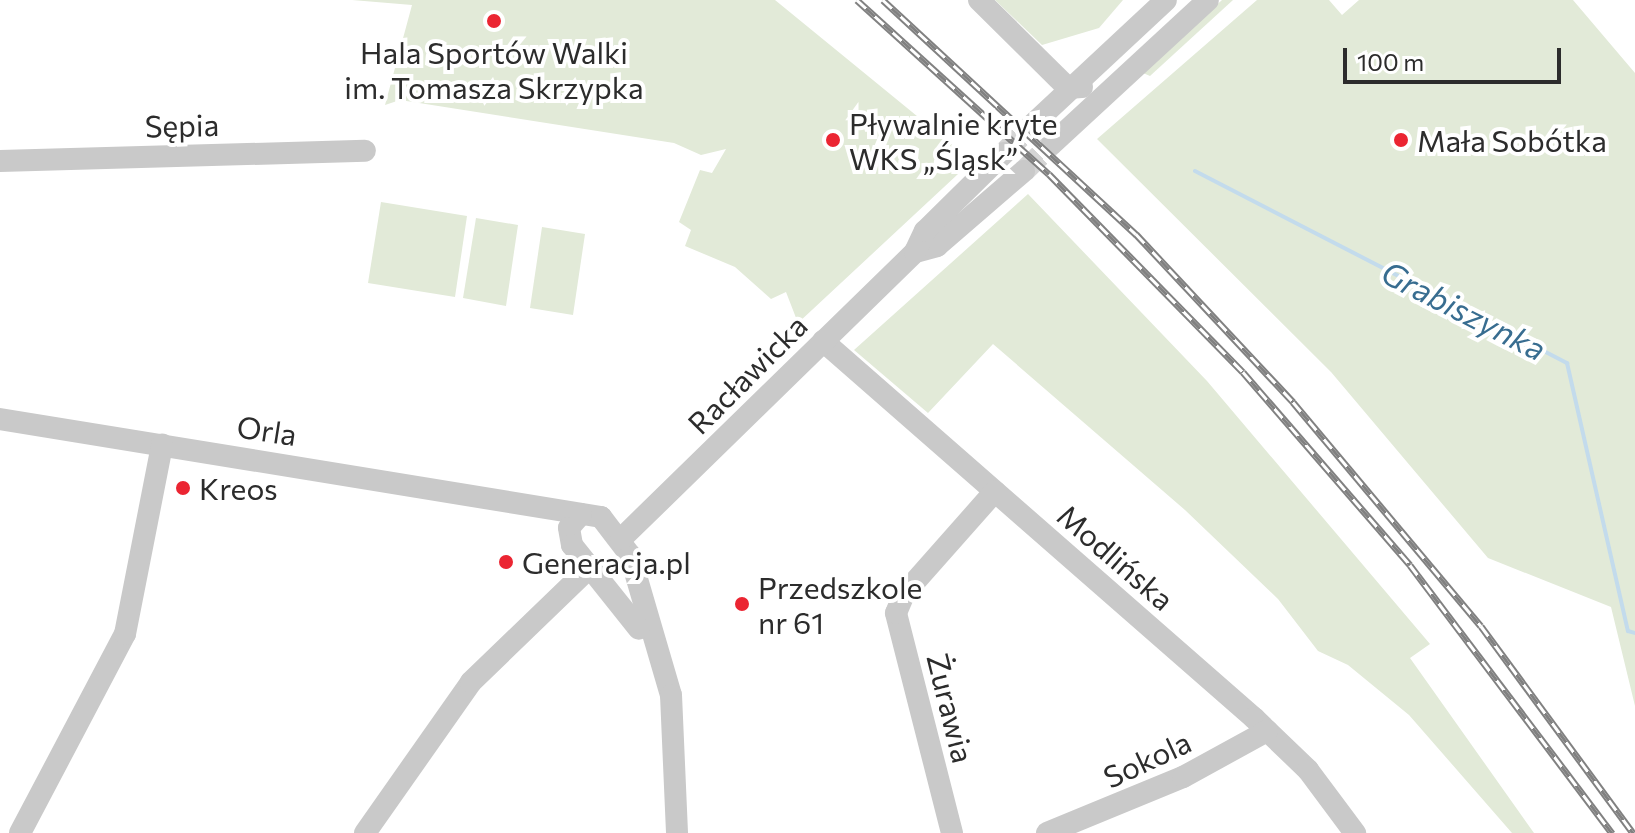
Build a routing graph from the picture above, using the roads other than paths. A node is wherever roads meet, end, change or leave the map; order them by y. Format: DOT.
graph roads {
  1 [pos="979,0"];
  2 [pos="1166,0"];
  3 [pos="1208,0"];
  4 [pos="1115,85"];
  5 [pos="1068,88"];
  6 [pos="1032,125"];
  7 [pos="365,151"];
  8 [pos="1004,153"];
  9 [pos="0,161"];
  10 [pos="1024,171"];
  11 [pos="915,252"];
  12 [pos="823,341"];
  13 [pos="0,419"];
  14 [pos="162,445"];
  15 [pos="995,491"];
  16 [pos="525,507"];
  17 [pos="581,514"];
  18 [pos="569,536"];
  19 [pos="621,539"];
  20 [pos="589,568"];
  21 [pos="634,579"];
  22 [pos="613,591"];
  23 [pos="653,645"];
  24 [pos="1267,731"];
  25 [pos="1090,826"];
  26 [pos="20,833"];
  27 [pos="365,833"];
  28 [pos="677,833"];
  29 [pos="952,833"];
  30 [pos="1047,833"];
  31 [pos="1355,833"];
  1 -- 5 [label="street"];
  2 -- 5 [label="street"];
  3 -- 4 [label="street"];
  4 -- 5 [label="street"];
  4 -- 5 [label="street"];
  5 -- 6 [label="street"];
  7 -- 9 [label="street, Sępia"];
  8 -- 11 [label="street, Racławicka"];
  10 -- 11 [label="street, Racławicka"];
  11 -- 12 [label="street, Racławicka"];
  12 -- 15 [label="street, Modlińska"];
  12 -- 19 [label="street, Racławicka"];
  13 -- 14 [label="street, Orla"];
  14 -- 16 [label="street, Orla"];
  14 -- 26 [label="street"];
  15 -- 24 [label="street, Modlińska"];
  15 -- 29 [label="street, Żurawia"];
  16 -- 17 [label="street, Orla"];
  16 -- 18 [label="street, Orla"];
  17 -- 18 [label="street"];
  17 -- 19 [label="street"];
  18 -- 20 [label="street"];
  19 -- 21 [label="street"];
  20 -- 22 [label="street"];
  20 -- 27 [label="street"];
  21 -- 22 [label="street"];
  21 -- 23 [label="street"];
  22 -- 23 [label="street"];
  23 -- 28 [label="street"];
  24 -- 25 [label="street, Sokola"];
  24 -- 31 [label="street, Modlińska"];
  25 -- 30 [label="street, Sokola"];
}
